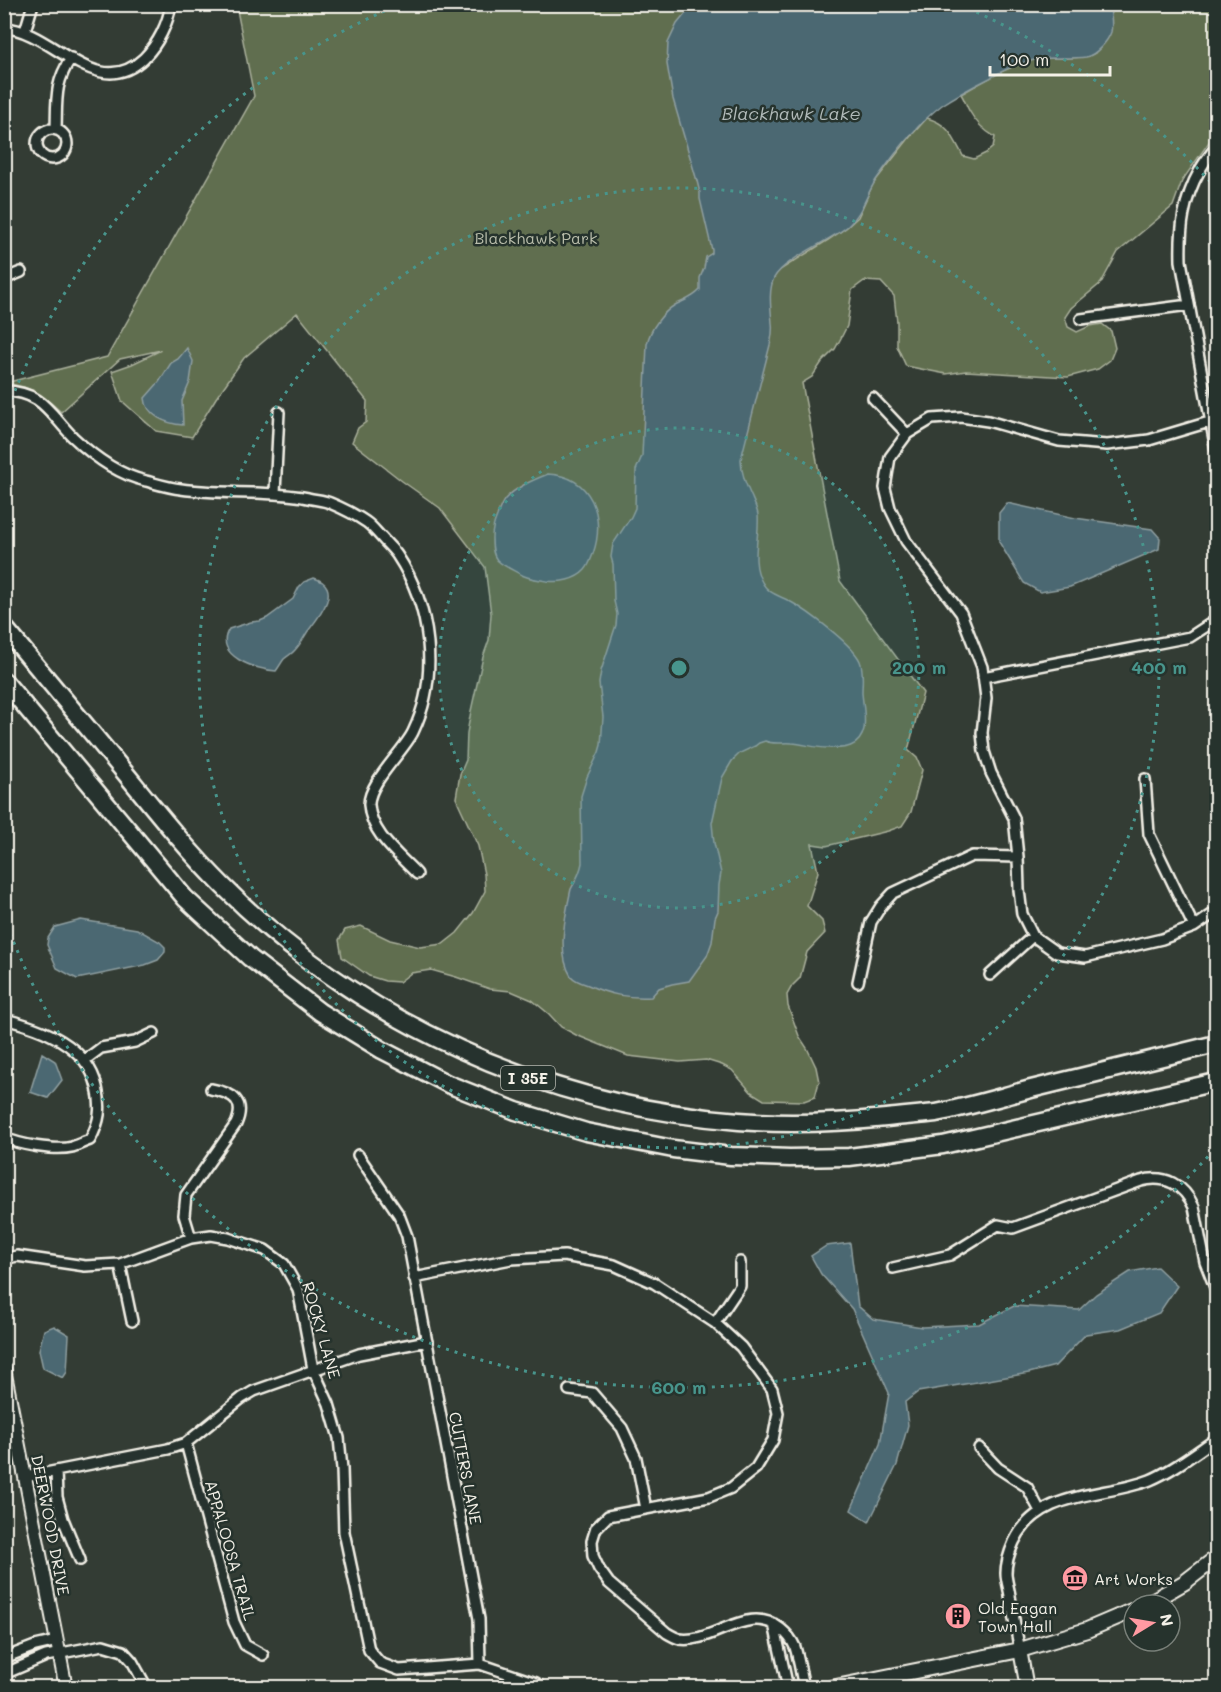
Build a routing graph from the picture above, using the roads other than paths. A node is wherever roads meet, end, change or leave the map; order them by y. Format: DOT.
graph roads {
  1 [pos="33,4"];
  2 [pos="171,4"];
  3 [pos="4,28"];
  4 [pos="25,31"];
  5 [pos="71,58"];
  6 [pos="56,130"];
  7 [pos="1216,147"];
  8 [pos="21,272"];
  9 [pos="4,279"];
  10 [pos="1189,305"];
  11 [pos="1081,318"];
  12 [pos="4,391"];
  13 [pos="873,398"];
  14 [pos="279,412"];
  15 [pos="1214,421"];
  16 [pos="907,434"];
  17 [pos="1216,450"];
  18 [pos="275,494"];
  19 [pos="1216,620"];
  20 [pos="4,627"];
  21 [pos="983,677"];
  22 [pos="4,681"];
  23 [pos="1145,779"];
  24 [pos="1018,857"];
  25 [pos="417,873"];
  26 [pos="1216,912"];
  27 [pos="1194,927"];
  28 [pos="1033,936"];
  29 [pos="990,975"];
  30 [pos="858,982"];
  31 [pos="5,1019"];
  32 [pos="154,1034"];
  33 [pos="1216,1044"];
  34 [pos="85,1060"];
  35 [pos="1216,1082"];
  36 [pos="211,1089"];
  37 [pos="4,1137"];
  38 [pos="358,1155"];
  39 [pos="191,1238"];
  40 [pos="4,1259"];
  41 [pos="740,1262"];
  42 [pos="120,1264"];
  43 [pos="893,1268"];
  44 [pos="414,1278"];
  45 [pos="1216,1290"];
  46 [pos="132,1321"];
  47 [pos="716,1323"];
  48 [pos="427,1341"];
  49 [pos="4,1369"];
  50 [pos="314,1369"];
  51 [pos="569,1390"];
  52 [pos="1216,1439"];
  53 [pos="186,1443"];
  54 [pos="979,1448"];
  55 [pos="56,1471"];
  56 [pos="25,1477"];
  57 [pos="646,1509"];
  58 [pos="1040,1511"];
  59 [pos="1216,1558"];
  60 [pos="80,1560"];
  61 [pos="1166,1593"];
  62 [pos="1122,1616"];
  63 [pos="774,1624"];
  64 [pos="58,1647"];
  65 [pos="1020,1650"];
  66 [pos="263,1655"];
  67 [pos="4,1658"];
  68 [pos="480,1664"];
  69 [pos="4,1674"];
  70 [pos="66,1688"];
  71 [pos="147,1688"];
  72 [pos="543,1688"];
  73 [pos="788,1688"];
  74 [pos="804,1688"];
  75 [pos="831,1688"];
  76 [pos="1027,1688"];
  1 -- 4 [label="street"];
  2 -- 5 [label="street"];
  3 -- 4 [label="street"];
  4 -- 5 [label="street"];
  5 -- 6 [label="street"];
  7 -- 10 [label="street"];
  8 -- 9 [label="street"];
  10 -- 11 [label="street"];
  10 -- 15 [label="street"];
  12 -- 18 [label="street"];
  13 -- 16 [label="street"];
  14 -- 18 [label="street"];
  15 -- 16 [label="street"];
  15 -- 17 [label="street"];
  16 -- 21 [label="street"];
  18 -- 25 [label="street"];
  19 -- 21 [label="street"];
  20 -- 33 [label="highway, I 35E"];
  21 -- 24 [label="street"];
  22 -- 35 [label="highway, I 35E"];
  23 -- 27 [label="street"];
  24 -- 28 [label="street"];
  24 -- 30 [label="street"];
  26 -- 27 [label="street"];
  27 -- 28 [label="street"];
  28 -- 29 [label="street"];
  31 -- 34 [label="street"];
  32 -- 34 [label="street"];
  34 -- 37 [label="street"];
  36 -- 39 [label="street"];
  38 -- 44 [label="street, CUTTERS LANE"];
  39 -- 42 [label="street, ROCKY LANE"];
  39 -- 50 [label="street, ROCKY LANE"];
  40 -- 42 [label="street, ROCKY LANE"];
  41 -- 47 [label="street"];
  42 -- 46 [label="street"];
  43 -- 45 [label="street"];
  44 -- 47 [label="street"];
  44 -- 48 [label="street, CUTTERS LANE"];
  47 -- 57 [label="street"];
  48 -- 50 [label="street"];
  48 -- 68 [label="street, CUTTERS LANE"];
  49 -- 56 [label="street, DEERWOOD DRIVE"];
  50 -- 53 [label="street"];
  50 -- 68 [label="street, ROCKY LANE"];
  51 -- 57 [label="street"];
  52 -- 58 [label="street"];
  53 -- 55 [label="street"];
  53 -- 66 [label="street, APPALOOSA TRAIL"];
  54 -- 58 [label="street"];
  55 -- 56 [label="street"];
  55 -- 60 [label="street"];
  56 -- 64 [label="street, DEERWOOD DRIVE"];
  57 -- 63 [label="street"];
  58 -- 65 [label="street"];
  59 -- 61 [label="main road"];
  62 -- 65 [label="main road"];
  63 -- 73 [label="street"];
  63 -- 74 [label="street"];
  64 -- 67 [label="street"];
  64 -- 69 [label="street"];
  64 -- 70 [label="street, DEERWOOD DRIVE"];
  64 -- 71 [label="street"];
  65 -- 75 [label="main road"];
  65 -- 76 [label="street"];
  68 -- 72 [label="street, ROCKY LANE"];
}
